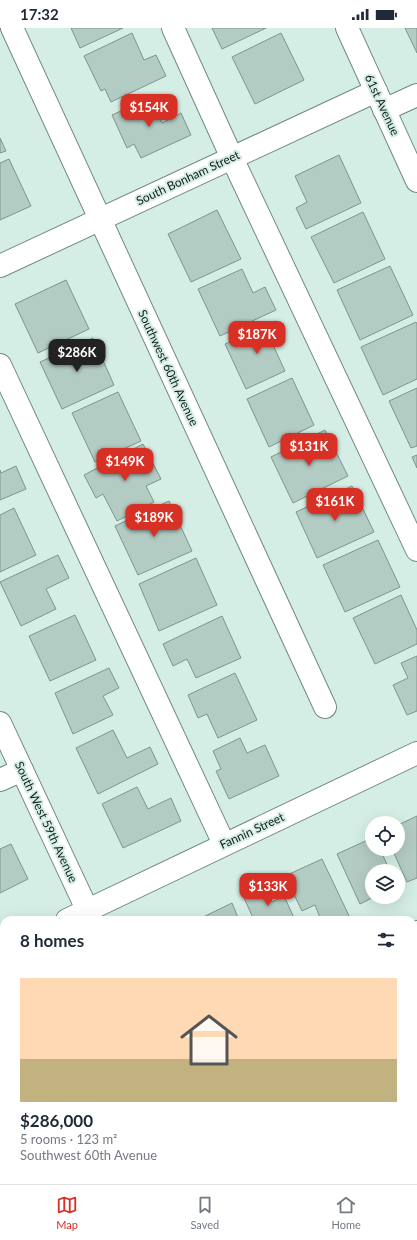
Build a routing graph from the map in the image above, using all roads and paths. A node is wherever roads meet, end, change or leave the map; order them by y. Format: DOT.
graph roads {
  1 [pos="12,28"];
  2 [pos="173,28"];
  3 [pos="347,28"];
  4 [pos="417,95"];
  5 [pos="380,101"];
  6 [pos="232,158"];
  7 [pos="417,181"];
  8 [pos="100,219"];
  9 [pos="0,266"];
  10 [pos="0,365"];
  11 [pos="417,550"];
  12 [pos="325,707"];
  13 [pos="0,723"];
  14 [pos="417,753"];
  15 [pos="22,770"];
  16 [pos="0,780"];
  17 [pos="224,844"];
  18 [pos="89,915"];
  1 -- 8 [label="street, Southwest 60th Avenue"];
  2 -- 6 [label="street"];
  3 -- 5 [label="street, 61st Avenue"];
  4 -- 5 [label="street, South Bonham Street"];
  5 -- 6 [label="street, South Bonham Street"];
  5 -- 7 [label="street, 61st Avenue"];
  6 -- 8 [label="street, South Bonham Street"];
  6 -- 11 [label="street"];
  8 -- 9 [label="street, South Bonham Street"];
  8 -- 12 [label="street, Southwest 60th Avenue"];
  10 -- 17 [label="street"];
  13 -- 15 [label="street, South West 59th Avenue"];
  14 -- 17 [label="street, Fannin Street"];
  15 -- 16 [label="street"];
  15 -- 18 [label="street, South West 59th Avenue"];
  17 -- 18 [label="street, Fannin Street"];
}
